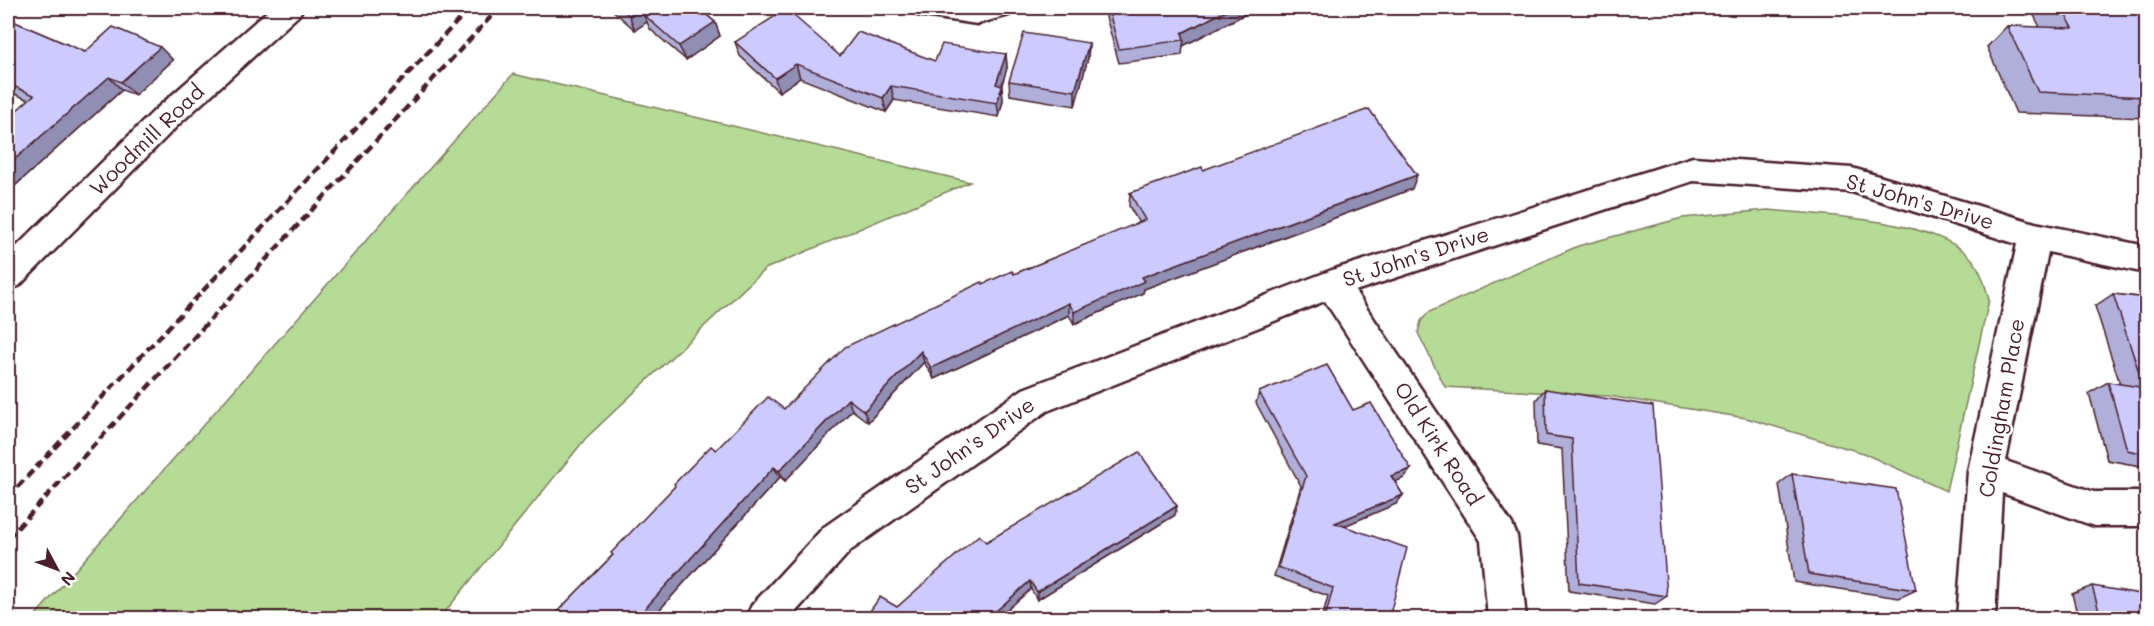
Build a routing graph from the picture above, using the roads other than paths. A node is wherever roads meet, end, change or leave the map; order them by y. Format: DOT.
graph roads {
  1 [pos="289,8"];
  2 [pos="927,8"];
  3 [pos="999,8"];
  4 [pos="2035,236"];
  5 [pos="2146,259"];
  6 [pos="8,276"];
  7 [pos="1332,284"];
  8 [pos="1986,471"];
  9 [pos="2146,509"];
  10 [pos="765,618"];
  11 [pos="1507,618"];
  12 [pos="1976,618"];
  1 -- 6 [label="street, Woodmill Road"];
  2 -- 3 [label="street"];
  4 -- 5 [label="street, St John's Drive"];
  4 -- 7 [label="street, St John's Drive"];
  4 -- 8 [label="street, Coldingham Place"];
  7 -- 10 [label="street, St John's Drive"];
  7 -- 11 [label="street, Old Kirk Road"];
  8 -- 9 [label="street"];
  8 -- 12 [label="street, Coldingham Place"];
}
